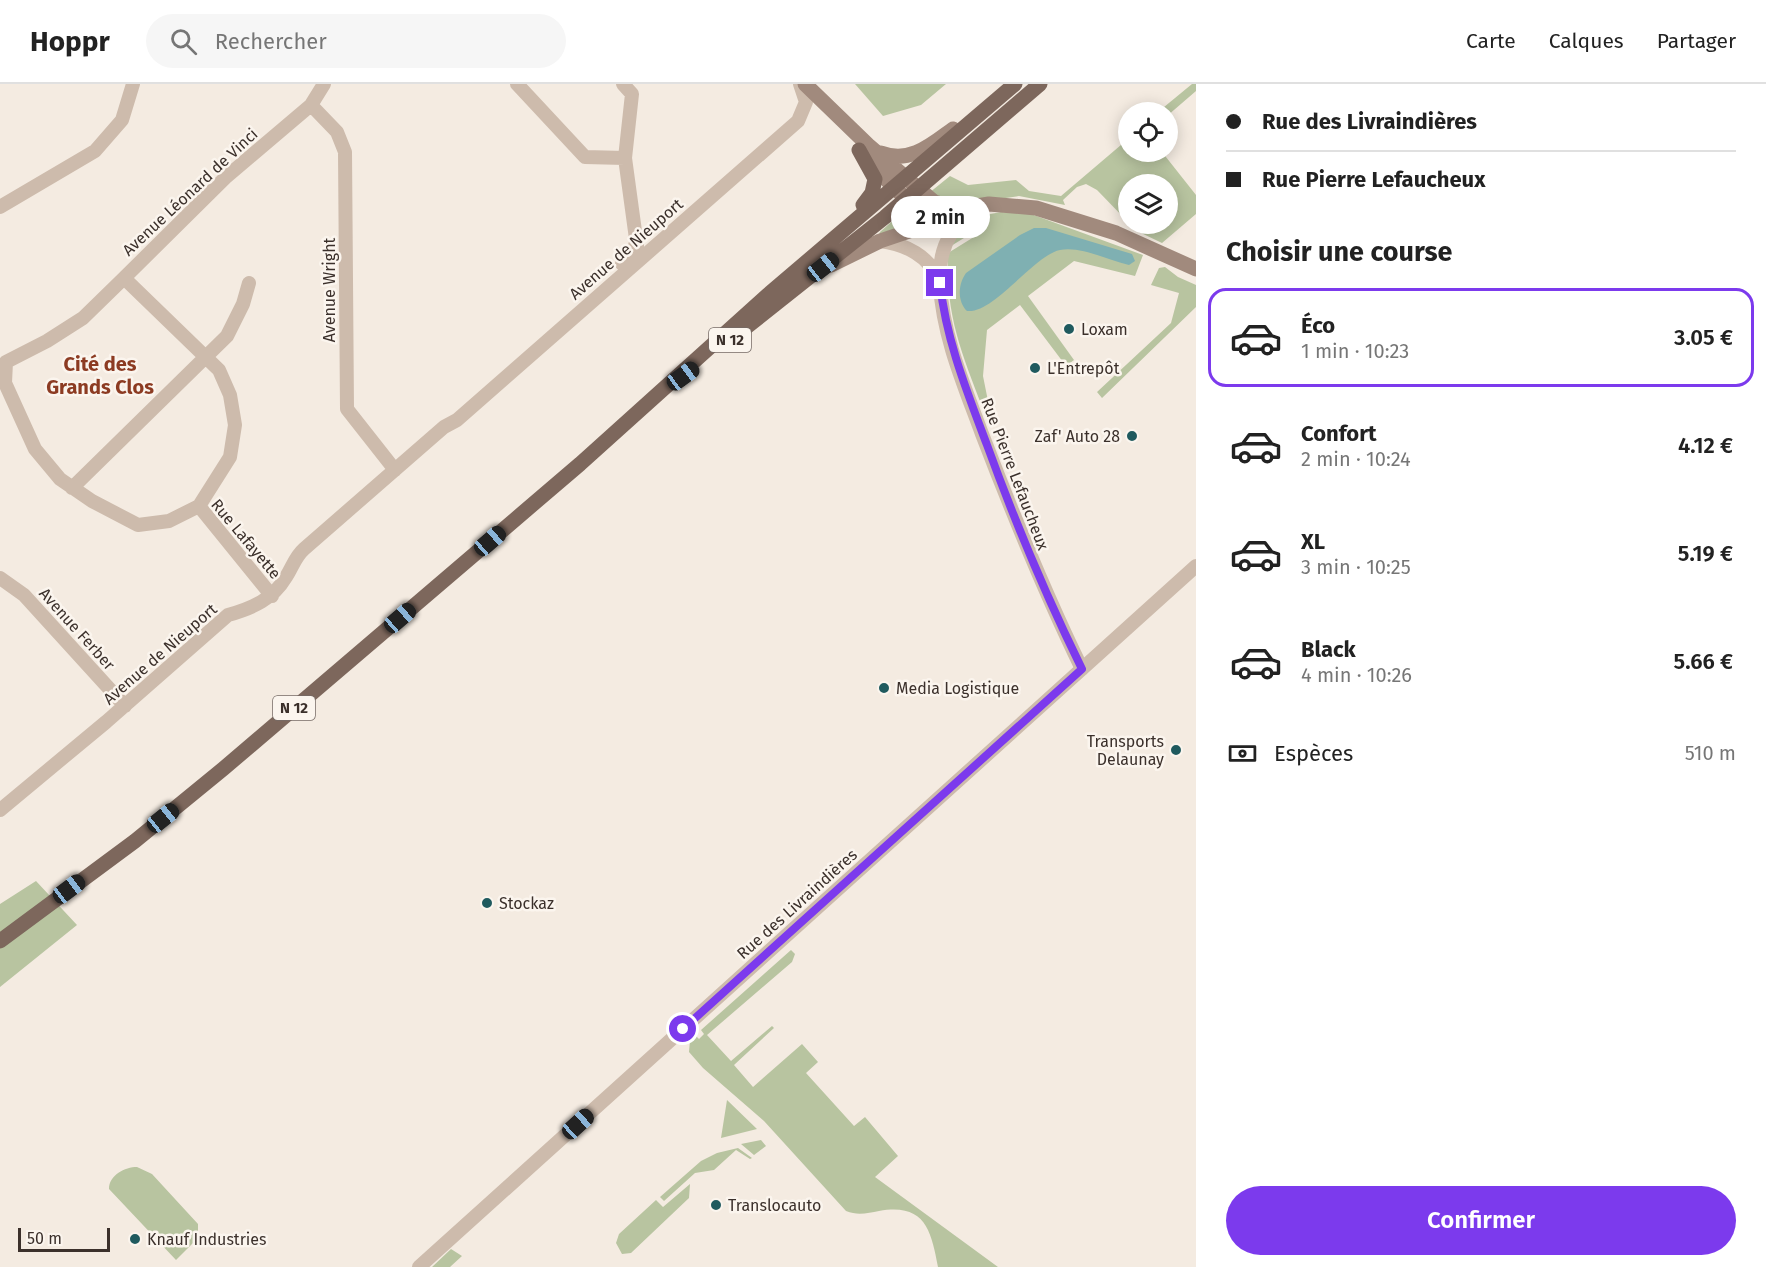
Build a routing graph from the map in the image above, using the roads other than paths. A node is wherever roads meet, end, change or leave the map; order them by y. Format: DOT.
graph roads {
  1 [pos="133,84"];
  2 [pos="324,84"];
  3 [pos="518,84"];
  4 [pos="623,84"];
  5 [pos="802,84"];
  6 [pos="1014,84"];
  7 [pos="1040,84"];
  8 [pos="311,105"];
  9 [pos="859,150"];
  10 [pos="876,151"];
  11 [pos="626,158"];
  12 [pos="899,182"];
  13 [pos="912,195"];
  14 [pos="1004,205"];
  15 [pos="0,207"];
  16 [pos="959,216"];
  17 [pos="637,239"];
  18 [pos="880,242"];
  19 [pos="639,260"];
  20 [pos="1196,269"];
  21 [pos="813,275"];
  22 [pos="124,278"];
  23 [pos="249,283"];
  24 [pos="940,283"];
  25 [pos="770,293"];
  26 [pos="207,358"];
  27 [pos="3,361"];
  28 [pos="646,404"];
  29 [pos="444,427"];
  30 [pos="395,470"];
  31 [pos="72,488"];
  32 [pos="199,506"];
  33 [pos="1196,566"];
  34 [pos="0,578"];
  35 [pos="272,596"];
  36 [pos="1082,669"];
  37 [pos="125,706"];
  38 [pos="0,810"];
  39 [pos="0,941"];
  40 [pos="419,1267"];
  1 -- 15 [label="street"];
  2 -- 8 [label="street, Avenue Léonard de Vinci"];
  3 -- 11 [label="street"];
  4 -- 11 [label="street"];
  5 -- 9 [label="main road"];
  5 -- 10 [label="main road"];
  5 -- 19 [label="street, Avenue de Nieuport"];
  6 -- 10 [label="main road"];
  6 -- 12 [label="main road, N 12"];
  7 -- 13 [label="main road, N 12"];
  8 -- 22 [label="street, Avenue Léonard de Vinci"];
  8 -- 30 [label="street, Avenue Wright"];
  9 -- 12 [label="main road"];
  9 -- 25 [label="main road"];
  10 -- 12 [label="main road"];
  11 -- 17 [label="street"];
  12 -- 13 [label="main road"];
  12 -- 25 [label="main road, N 12"];
  13 -- 14 [label="main road"];
  13 -- 16 [label="main road"];
  13 -- 21 [label="main road, N 12"];
  14 -- 16 [label="main road"];
  14 -- 20 [label="main road"];
  16 -- 18 [label="main road, N 12"];
  16 -- 24 [label="street"];
  17 -- 19 [label="street"];
  17 -- 29 [label="street, Avenue de Nieuport"];
  18 -- 21 [label="main road, N 12"];
  18 -- 24 [label="street"];
  19 -- 29 [label="street, Avenue de Nieuport"];
  21 -- 28 [label="main road, N 12"];
  22 -- 26 [label="street, Avenue Léonard de Vinci"];
  22 -- 27 [label="street"];
  23 -- 26 [label="street"];
  24 -- 36 [label="street, Rue Pierre Lefaucheux"];
  25 -- 28 [label="main road, N 12"];
  26 -- 31 [label="street"];
  26 -- 32 [label="street, Avenue Léonard de Vinci"];
  27 -- 31 [label="street, Rue Lafayette"];
  28 -- 39 [label="main road, N 12"];
  29 -- 30 [label="street, Avenue de Nieuport"];
  30 -- 35 [label="street, Avenue de Nieuport"];
  31 -- 32 [label="street, Rue Lafayette"];
  32 -- 35 [label="street, Rue Lafayette"];
  33 -- 36 [label="street, Rue des Livraindières"];
  34 -- 37 [label="street, Avenue Ferber"];
  35 -- 37 [label="street, Avenue de Nieuport"];
  36 -- 40 [label="street, Rue des Livraindières"];
  37 -- 38 [label="street, Avenue de Nieuport"];
}
